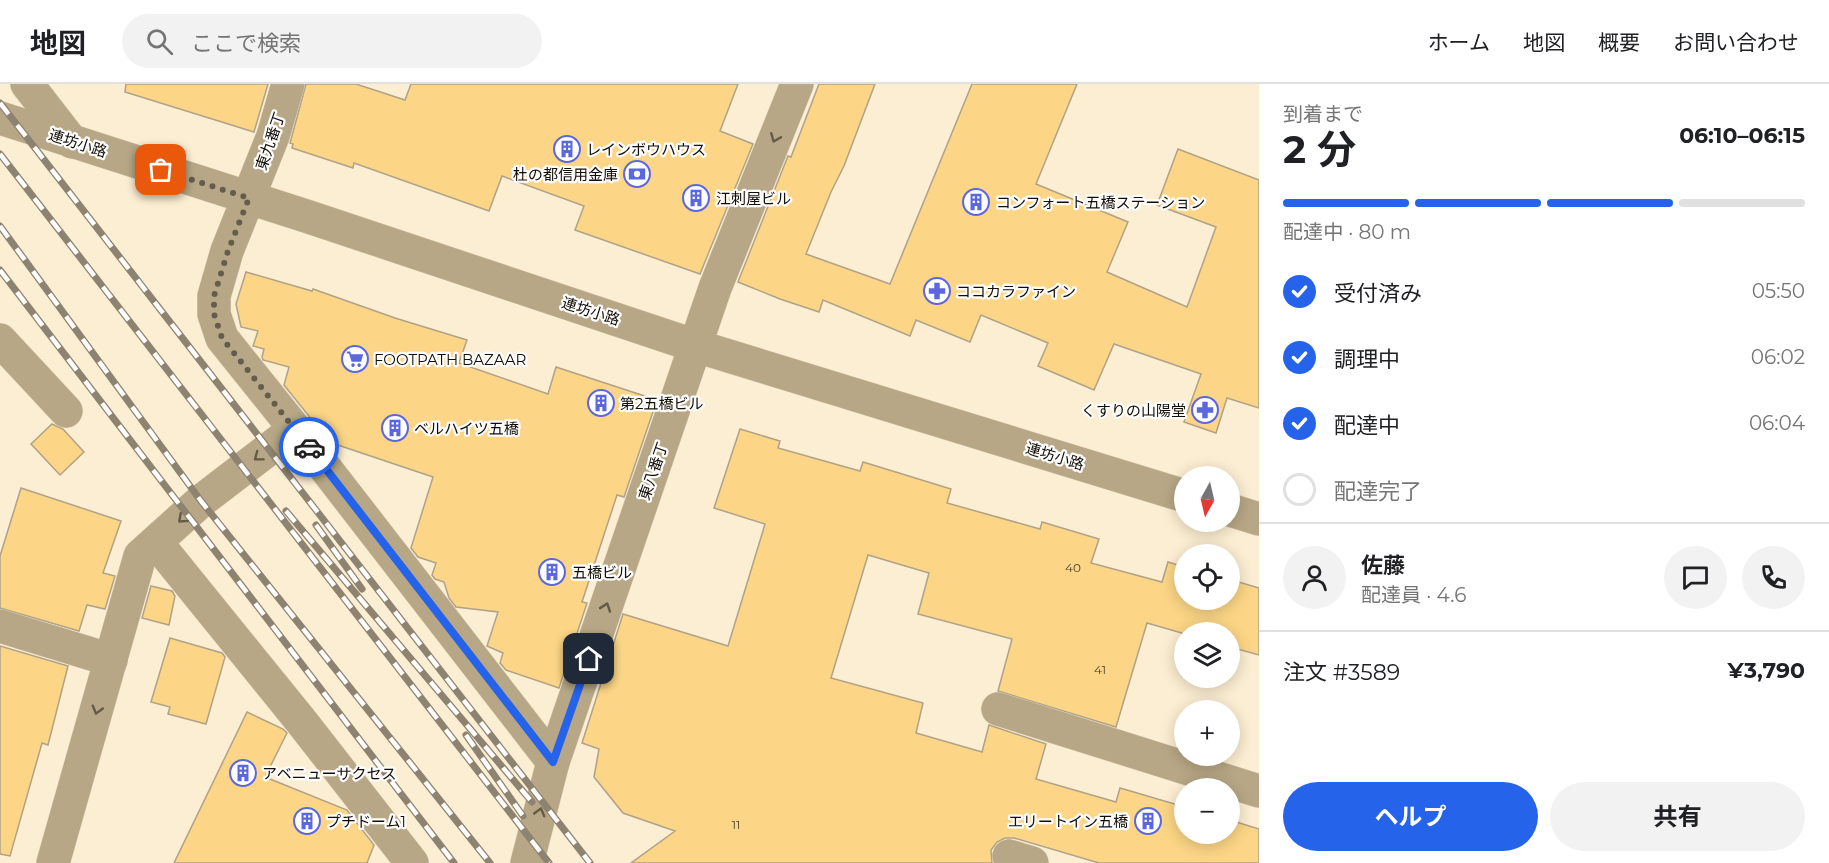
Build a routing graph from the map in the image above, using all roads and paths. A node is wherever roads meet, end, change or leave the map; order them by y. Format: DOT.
graph roads {
  1 [pos="27,84"];
  2 [pos="288,84"];
  3 [pos="797,84"];
  4 [pos="0,118"];
  5 [pos="72,142"];
  6 [pos="249,198"];
  7 [pos="0,340"];
  8 [pos="696,346"];
  9 [pos="66,411"];
  10 [pos="295,429"];
  11 [pos="1174,493"];
  12 [pos="1240,513"];
  13 [pos="1259,519"];
  14 [pos="156,542"];
  15 [pos="0,627"];
  16 [pos="111,660"];
  17 [pos="998,709"];
  18 [pos="553,762"];
  19 [pos="1259,791"];
  20 [pos="53,863"];
  21 [pos="412,863"];
  22 [pos="527,863"];
  1 -- 5 [label="street"];
  2 -- 6 [label="street, 東九番丁"];
  3 -- 8 [label="street, 東八番丁, one-way"];
  4 -- 5 [label="street, 連坊小路"];
  5 -- 6 [label="street, 連坊小路"];
  6 -- 8 [label="street, 連坊小路"];
  6 -- 10 [label="street, 東九番丁"];
  7 -- 9 [label="street"];
  8 -- 11 [label="street, 連坊小路"];
  18 -- 8 [label="street, 東八番丁, one-way"];
  10 -- 14 [label="street, one-way"];
  10 -- 18 [label="street, 東九番丁"];
  12 -- 13 [label="street"];
  14 -- 16 [label="street"];
  14 -- 21 [label="street"];
  15 -- 16 [label="street"];
  16 -- 20 [label="street, one-way"];
  17 -- 19 [label="street"];
  22 -- 18 [label="street, 東八番丁, one-way"];
}
